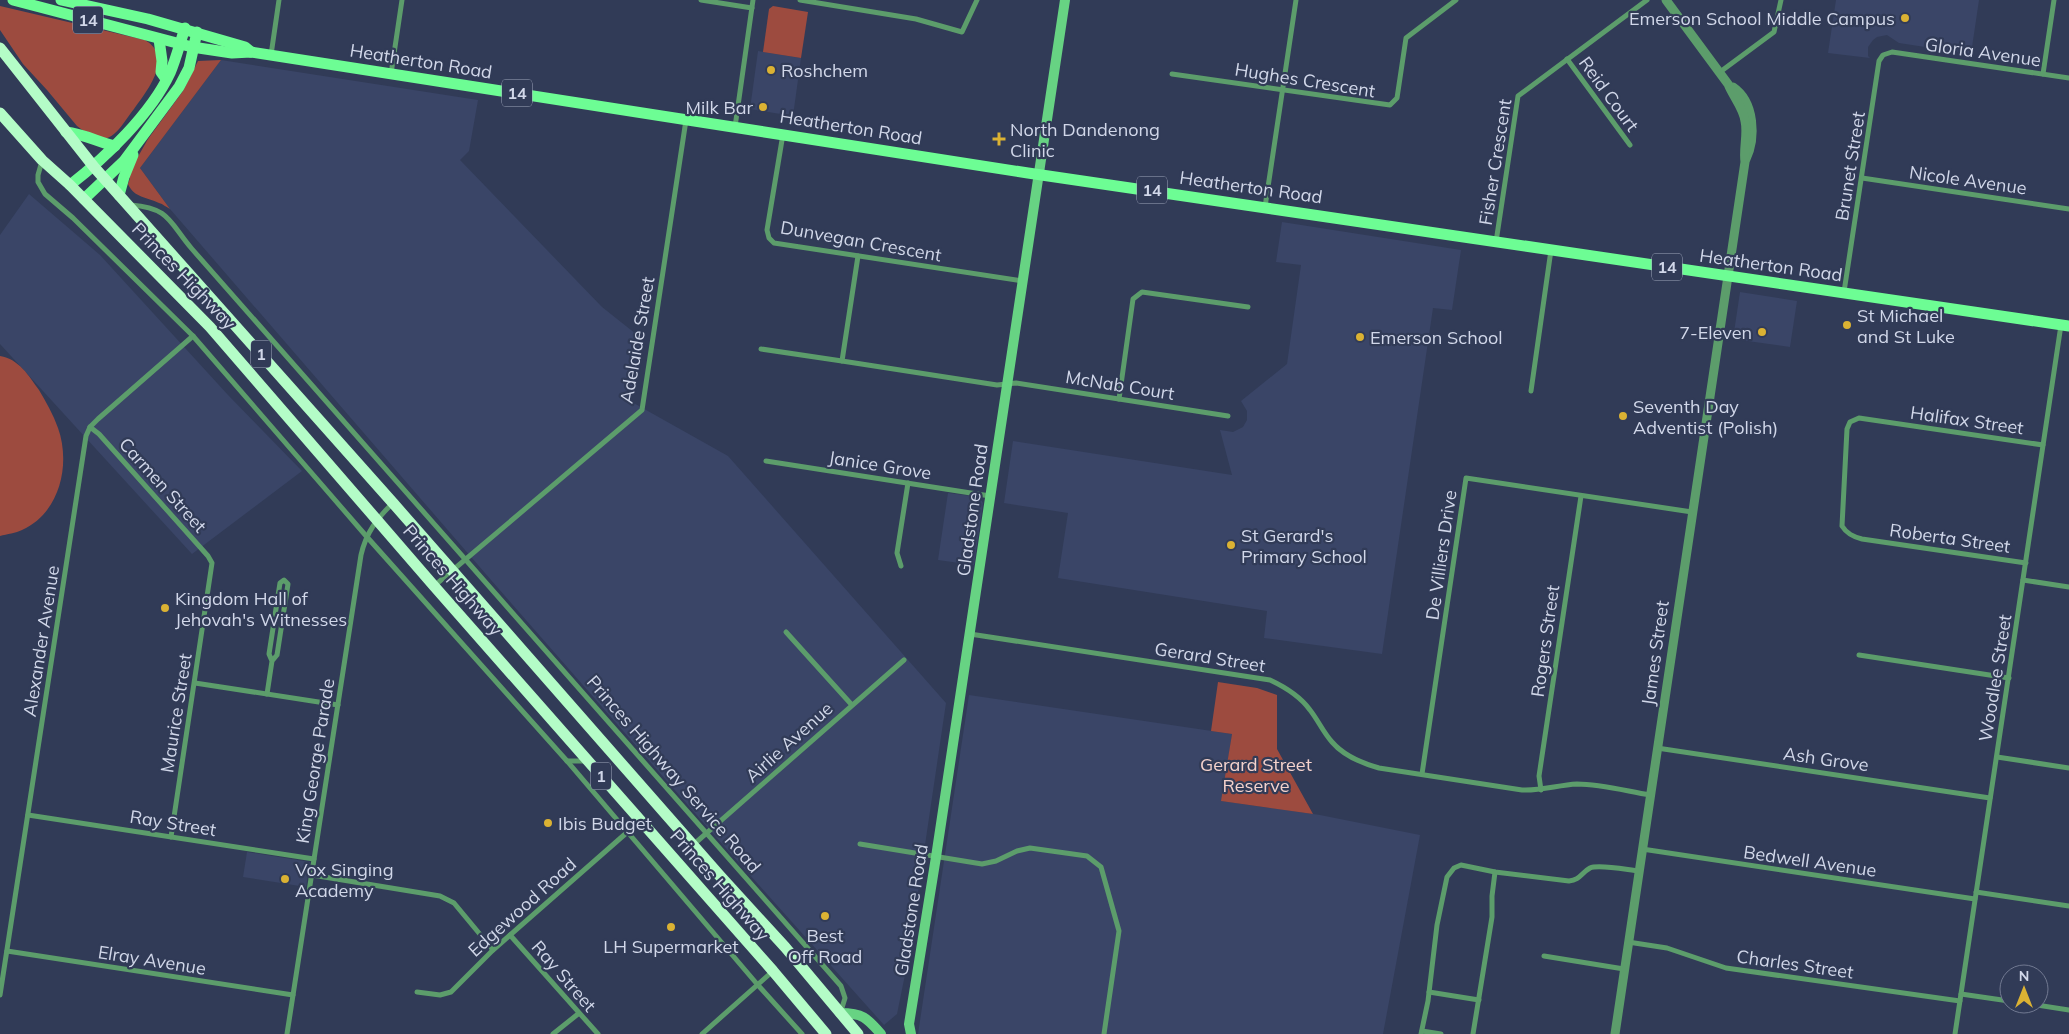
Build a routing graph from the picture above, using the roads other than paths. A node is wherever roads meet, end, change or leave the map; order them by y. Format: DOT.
graph roads {
  1 [pos="61,0"];
  2 [pos="279,0"];
  3 [pos="402,0"];
  4 [pos="701,0"];
  5 [pos="753,0"];
  6 [pos="800,0"];
  7 [pos="977,0"];
  8 [pos="1065,0"];
  9 [pos="1296,0"];
  10 [pos="1456,0"];
  11 [pos="1647,0"];
  12 [pos="1666,0"];
  13 [pos="1781,0"];
  14 [pos="2054,0"];
  15 [pos="15,1"];
  16 [pos="752,8"];
  17 [pos="185,28"];
  18 [pos="197,32"];
  19 [pos="159,39"];
  20 [pos="180,43"];
  21 [pos="192,47"];
  22 [pos="0,48"];
  23 [pos="251,52"];
  24 [pos="1892,52"];
  25 [pos="271,56"];
  26 [pos="1567,59"];
  27 [pos="1720,72"];
  28 [pos="391,74"];
  29 [pos="1172,74"];
  30 [pos="2043,74"];
  31 [pos="2069,78"];
  32 [pos="166,79"];
  33 [pos="1283,91"];
  34 [pos="0,113"];
  35 [pos="686,120"];
  36 [pos="734,127"];
  37 [pos="66,132"];
  38 [pos="783,134"];
  39 [pos="1630,145"];
  40 [pos="115,146"];
  41 [pos="134,148"];
  42 [pos="42,160"];
  43 [pos="94,167"];
  44 [pos="1039,174"];
  45 [pos="1862,178"];
  46 [pos="105,179"];
  47 [pos="70,185"];
  48 [pos="119,195"];
  49 [pos="84,199"];
  50 [pos="128,205"];
  51 [pos="1266,207"];
  52 [pos="2069,209"];
  53 [pos="1496,242"];
  54 [pos="1550,250"];
  55 [pos="858,256"];
  56 [pos="1728,276"];
  57 [pos="1023,281"];
  58 [pos="1844,293"];
  59 [pos="1248,307"];
  60 [pos="2065,326"];
  61 [pos="193,336"];
  62 [pos="761,350"];
  63 [pos="842,362"];
  64 [pos="1008,384"];
  65 [pos="1531,391"];
  66 [pos="1119,399"];
  67 [pos="1228,416"];
  68 [pos="90,427"];
  69 [pos="2043,445"];
  70 [pos="766,461"];
  71 [pos="908,483"];
  72 [pos="990,496"];
  73 [pos="1581,496"];
  74 [pos="393,503"];
  75 [pos="1692,512"];
  76 [pos="377,518"];
  77 [pos="367,537"];
  78 [pos="1870,540"];
  79 [pos="465,560"];
  80 [pos="212,563"];
  81 [pos="2026,563"];
  82 [pos="901,566"];
  83 [pos="452,570"];
  84 [pos="2024,580"];
  85 [pos="434,586"];
  86 [pos="2069,587"];
  87 [pos="786,632"];
  88 [pos="970,634"];
  89 [pos="1859,655"];
  90 [pos="904,660"];
  91 [pos="272,661"];
  92 [pos="2009,678"];
  93 [pos="195,682"];
  94 [pos="267,694"];
  95 [pos="852,704"];
  96 [pos="338,705"];
  97 [pos="1657,748"];
  98 [pos="1997,757"];
  99 [pos="567,761"];
  100 [pos="588,761"];
  101 [pos="2069,768"];
  102 [pos="1422,774"];
  103 [pos="1541,790"];
  104 [pos="1650,795"];
  105 [pos="1990,798"];
  106 [pos="28,815"];
  107 [pos="640,820"];
  108 [pos="627,831"];
  109 [pos="708,833"];
  110 [pos="171,836"];
  111 [pos="860,844"];
  112 [pos="693,845"];
  113 [pos="1642,849"];
  114 [pos="936,857"];
  115 [pos="314,859"];
  116 [pos="1495,872"];
  117 [pos="1639,872"];
  118 [pos="312,875"];
  119 [pos="1976,892"];
  120 [pos="1975,899"];
  121 [pos="2069,906"];
  122 [pos="510,935"];
  123 [pos="1628,942"];
  124 [pos="493,950"];
  125 [pos="7,951"];
  126 [pos="1544,956"];
  127 [pos="1624,968"];
  128 [pos="773,971"];
  129 [pos="757,984"];
  130 [pos="416,992"];
  131 [pos="1429,992"];
  132 [pos="1961,994"];
  133 [pos="0,995"];
  134 [pos="293,995"];
  135 [pos="1479,1000"];
  136 [pos="1999,1000"];
  137 [pos="1960,1001"];
  138 [pos="2049,1007"];
  139 [pos="2069,1010"];
  140 [pos="840,1013"];
  141 [pos="578,1014"];
  142 [pos="910,1029"];
  143 [pos="1422,1033"];
  144 [pos="288,1034"];
  145 [pos="553,1034"];
  146 [pos="598,1034"];
  147 [pos="702,1034"];
  148 [pos="802,1034"];
  149 [pos="826,1034"];
  150 [pos="858,1034"];
  151 [pos="881,1034"];
  152 [pos="903,1034"];
  153 [pos="1104,1034"];
  154 [pos="1441,1034"];
  155 [pos="1473,1034"];
  156 [pos="1614,1034"];
  157 [pos="1955,1034"];
  1 -- 17 [label="main road, Heatherton Road / 14"];
  2 -- 25 [label="street"];
  3 -- 28 [label="street"];
  4 -- 16 [label="street"];
  5 -- 16 [label="street"];
  6 -- 7 [label="street"];
  8 -- 44 [label="main road, Gladstone Road"];
  9 -- 33 [label="street"];
  10 -- 33 [label="street, Hughes Crescent"];
  11 -- 26 [label="street, Fisher Crescent"];
  12 -- 27 [label="street, James Street"];
  13 -- 27 [label="street"];
  14 -- 30 [label="street"];
  15 -- 19 [label="main road, Heatherton Road / 14"];
  16 -- 36 [label="street"];
  17 -- 18 [label="main road, Heatherton Road / 14"];
  17 -- 20 [label="main road"];
  18 -- 21 [label="main road"];
  18 -- 23 [label="main road, Heatherton Road / 14"];
  19 -- 20 [label="main road, Heatherton Road / 14"];
  19 -- 32 [label="main road"];
  20 -- 21 [label="main road, Heatherton Road / 14"];
  20 -- 32 [label="main road"];
  21 -- 23 [label="main road, Heatherton Road / 14"];
  21 -- 41 [label="main road"];
  22 -- 37 [label="highway, Princes Highway / 1"];
  23 -- 25 [label="main road, Heatherton Road / 14"];
  24 -- 30 [label="street, Gloria Avenue"];
  24 -- 45 [label="street, Brunet Street"];
  25 -- 28 [label="main road, Heatherton Road / 14"];
  26 -- 39 [label="street, Reid Court"];
  26 -- 53 [label="street, Fisher Crescent"];
  27 -- 56 [label="street, James Street"];
  28 -- 35 [label="main road, Heatherton Road / 14"];
  29 -- 33 [label="street, Hughes Crescent"];
  30 -- 31 [label="street, Gloria Avenue"];
  32 -- 40 [label="main road"];
  33 -- 51 [label="street"];
  34 -- 42 [label="highway, Princes Highway / 1"];
  35 -- 36 [label="main road, Heatherton Road / 14"];
  35 -- 79 [label="street, Adelaide Street"];
  36 -- 38 [label="main road, Heatherton Road / 14"];
  37 -- 40 [label="main road"];
  37 -- 43 [label="highway, Princes Highway / 1"];
  38 -- 44 [label="main road, Heatherton Road / 14"];
  38 -- 55 [label="street, Dunvegan Crescent"];
  40 -- 43 [label="main road"];
  41 -- 46 [label="main road"];
  41 -- 48 [label="main road"];
  42 -- 47 [label="highway, Princes Highway / 1"];
  42 -- 61 [label="street, Princes Highway"];
  43 -- 46 [label="highway, Princes Highway / 1"];
  43 -- 47 [label="main road"];
  44 -- 51 [label="main road, Heatherton Road / 14"];
  44 -- 57 [label="main road, Gladstone Road"];
  45 -- 52 [label="street, Nicole Avenue"];
  45 -- 58 [label="street, Brunet Street"];
  46 -- 48 [label="highway, Princes Highway / 1"];
  46 -- 49 [label="main road"];
  47 -- 49 [label="highway, Princes Highway / 1"];
  48 -- 50 [label="highway, Princes Highway / 1"];
  49 -- 76 [label="highway, Princes Highway / 1"];
  50 -- 74 [label="highway, Princes Highway / 1"];
  50 -- 79 [label="street, Princes Highway"];
  51 -- 53 [label="main road, Heatherton Road / 14"];
  53 -- 54 [label="main road, Heatherton Road / 14"];
  54 -- 56 [label="main road, Heatherton Road / 14"];
  54 -- 65 [label="street"];
  55 -- 57 [label="street, Dunvegan Crescent"];
  55 -- 63 [label="street"];
  56 -- 58 [label="main road, Heatherton Road / 14"];
  56 -- 75 [label="street, James Street"];
  57 -- 64 [label="main road, Gladstone Road"];
  58 -- 60 [label="main road, Heatherton Road / 14"];
  59 -- 66 [label="street"];
  60 -- 69 [label="street, Woodlee Street"];
  61 -- 68 [label="street"];
  61 -- 77 [label="street, Princes Highway"];
  62 -- 63 [label="street, McNab Court"];
  63 -- 64 [label="street, McNab Court"];
  64 -- 66 [label="street, McNab Court"];
  64 -- 72 [label="main road, Gladstone Road"];
  66 -- 67 [label="street, McNab Court"];
  68 -- 80 [label="street, Carmen Street"];
  68 -- 106 [label="street, Alexander Avenue"];
  69 -- 78 [label="street, Halifax Street"];
  69 -- 81 [label="street, Woodlee Street"];
  70 -- 71 [label="street, Janice Grove"];
  71 -- 72 [label="street, Janice Grove"];
  71 -- 82 [label="street"];
  72 -- 88 [label="main road, Gladstone Road"];
  73 -- 75 [label="street, De Villiers Drive"];
  73 -- 102 [label="street, De Villiers Drive"];
  73 -- 103 [label="street, Rogers Street"];
  74 -- 76 [label="street, King George Parade"];
  74 -- 83 [label="highway, Princes Highway / 1"];
  75 -- 97 [label="street, James Street"];
  76 -- 77 [label="street, King George Parade"];
  76 -- 85 [label="highway, Princes Highway / 1"];
  77 -- 96 [label="street, King George Parade"];
  77 -- 99 [label="street, Princes Highway"];
  78 -- 81 [label="street, Roberta Street"];
  79 -- 83 [label="street, Adelaide Street"];
  79 -- 109 [label="street, Princes Highway Service Road"];
  80 -- 93 [label="street, Maurice Street"];
  81 -- 84 [label="street, Woodlee Street"];
  83 -- 85 [label="street, Adelaide Street"];
  83 -- 112 [label="highway, Princes Highway / 1"];
  84 -- 86 [label="street"];
  84 -- 92 [label="street, Woodlee Street"];
  85 -- 100 [label="highway, Princes Highway / 1"];
  87 -- 95 [label="street"];
  88 -- 102 [label="street, Gerard Street"];
  88 -- 114 [label="main road, Gladstone Road"];
  89 -- 92 [label="street"];
  90 -- 95 [label="street, Airlie Avenue"];
  91 -- 91 [label="street"];
  91 -- 94 [label="street"];
  92 -- 98 [label="street, Woodlee Street"];
  93 -- 94 [label="street"];
  93 -- 110 [label="street, Maurice Street"];
  94 -- 96 [label="street"];
  95 -- 109 [label="street, Airlie Avenue"];
  96 -- 115 [label="street, King George Parade"];
  97 -- 104 [label="street, James Street"];
  97 -- 105 [label="street, Ash Grove"];
  98 -- 101 [label="street"];
  98 -- 105 [label="street, Woodlee Street"];
  99 -- 100 [label="street"];
  99 -- 108 [label="street, Princes Highway"];
  100 -- 107 [label="highway, Princes Highway / 1"];
  102 -- 103 [label="street, Gerard Street"];
  103 -- 104 [label="street, Gerard Street"];
  104 -- 113 [label="street, James Street"];
  105 -- 119 [label="street, Woodlee Street"];
  106 -- 110 [label="street, Ray Street"];
  106 -- 125 [label="street, Alexander Avenue"];
  107 -- 108 [label="street, Edgewood Road"];
  107 -- 128 [label="highway, Princes Highway / 1"];
  108 -- 122 [label="street, Edgewood Road"];
  108 -- 129 [label="street, Princes Highway"];
  109 -- 112 [label="street, Airlie Avenue"];
  109 -- 140 [label="street, Princes Highway Service Road"];
  110 -- 115 [label="street, Ray Street"];
  111 -- 114 [label="street"];
  112 -- 140 [label="highway, Princes Highway / 1"];
  113 -- 117 [label="street, James Street"];
  113 -- 120 [label="street, Bedwell Avenue"];
  114 -- 142 [label="main road, Gladstone Road"];
  114 -- 153 [label="street"];
  115 -- 118 [label="street, King George Parade"];
  116 -- 117 [label="street"];
  116 -- 131 [label="street"];
  116 -- 135 [label="street"];
  117 -- 123 [label="street, James Street"];
  118 -- 124 [label="street"];
  118 -- 134 [label="street, King George Parade"];
  119 -- 120 [label="street, Woodlee Street"];
  119 -- 121 [label="street"];
  120 -- 132 [label="street, Woodlee Street"];
  122 -- 124 [label="street, Edgewood Road"];
  122 -- 141 [label="street, Ray Street"];
  123 -- 127 [label="street, James Street"];
  123 -- 137 [label="street, Charles Street"];
  124 -- 130 [label="street, Edgewood Road"];
  125 -- 133 [label="street, Alexander Avenue"];
  125 -- 134 [label="street, Elray Avenue"];
  126 -- 127 [label="street"];
  127 -- 156 [label="street, James Street"];
  128 -- 129 [label="street"];
  128 -- 149 [label="highway, Princes Highway / 1"];
  129 -- 147 [label="street"];
  129 -- 148 [label="street, Princes Highway"];
  131 -- 135 [label="street"];
  131 -- 143 [label="street"];
  132 -- 136 [label="street"];
  132 -- 137 [label="street, Woodlee Street"];
  134 -- 144 [label="street, King George Parade"];
  135 -- 155 [label="street"];
  137 -- 157 [label="street, Woodlee Street"];
  138 -- 139 [label="street"];
  140 -- 150 [label="highway, Princes Highway / 1"];
  140 -- 151 [label="main road"];
  141 -- 145 [label="street"];
  141 -- 146 [label="street, Ray Street"];
  142 -- 152 [label="main road, Gladstone Road"];
  143 -- 154 [label="street"];
}
